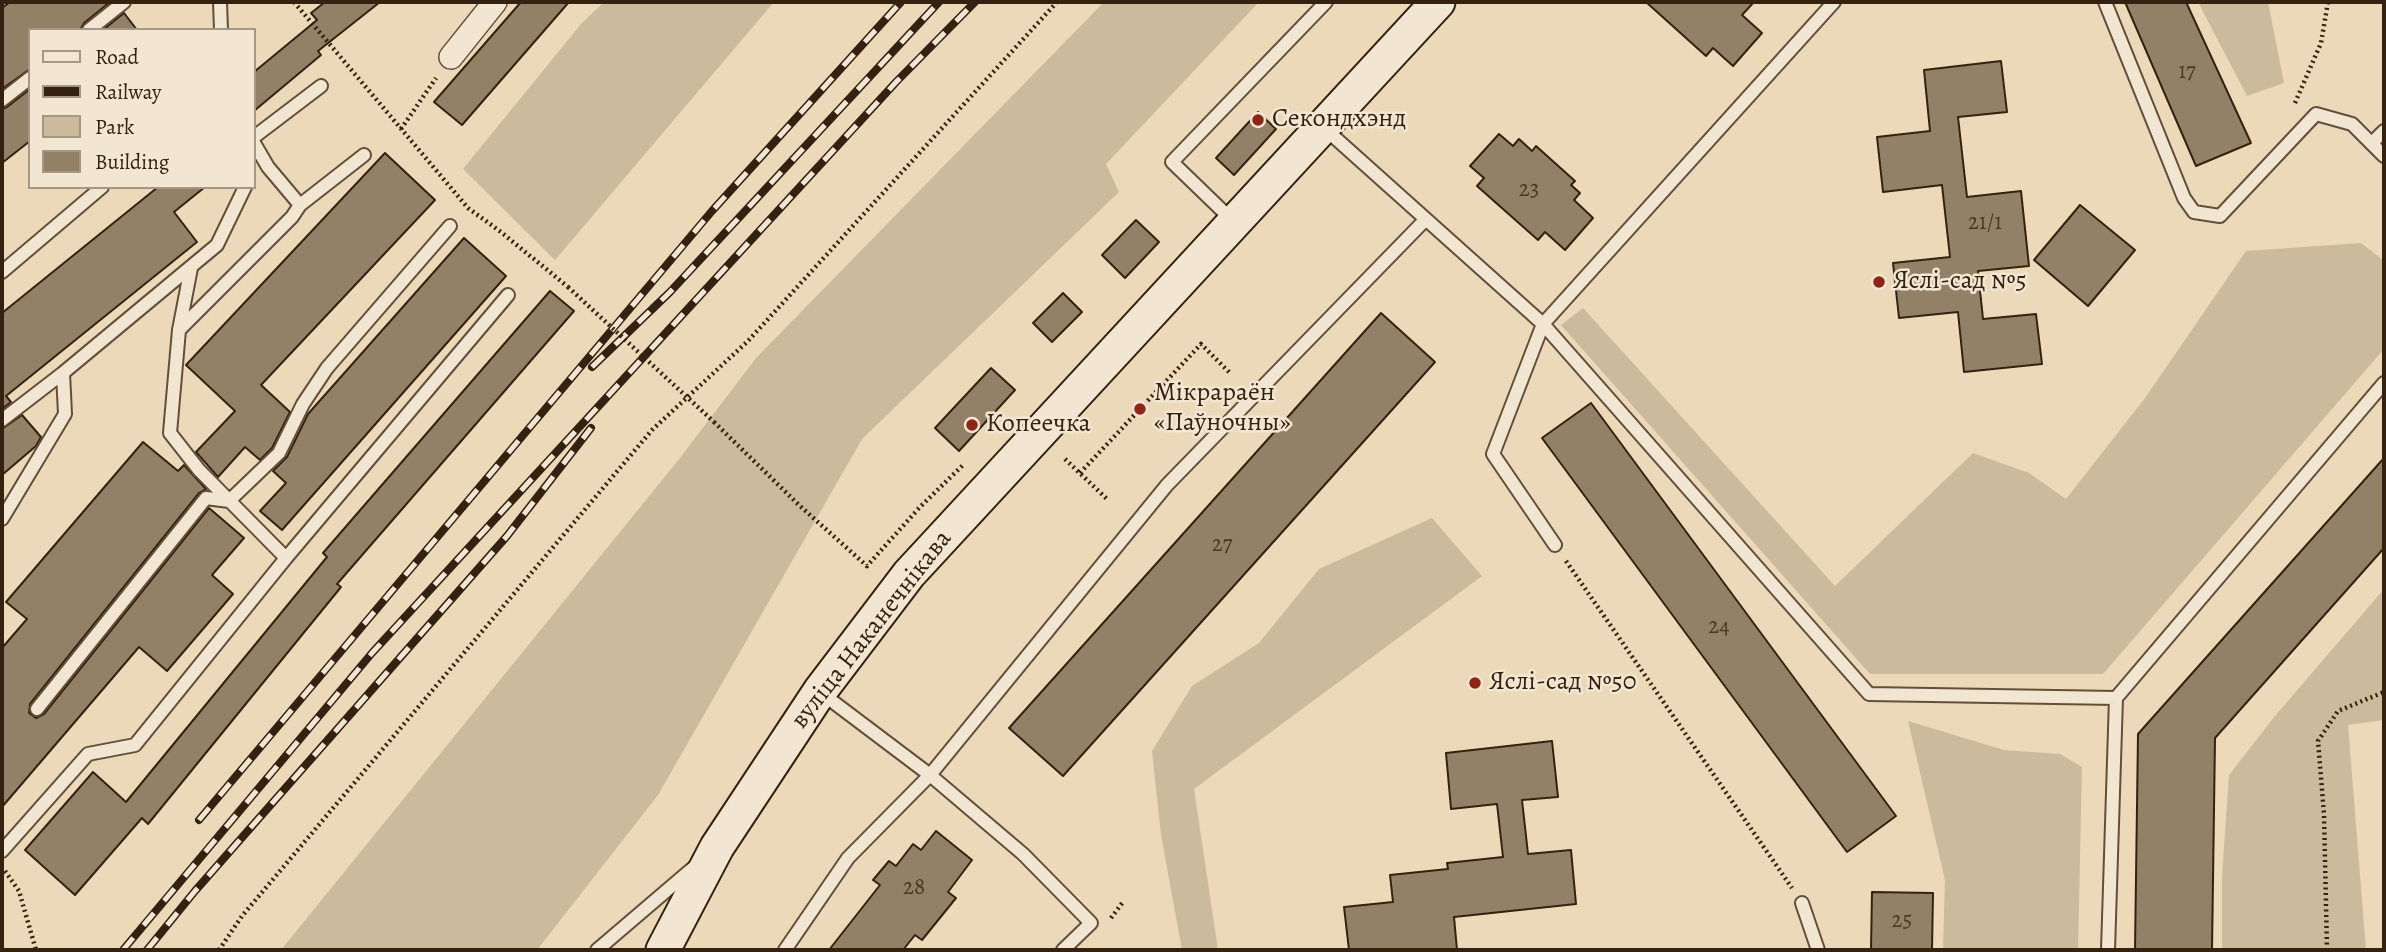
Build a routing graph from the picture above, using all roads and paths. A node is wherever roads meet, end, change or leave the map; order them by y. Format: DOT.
graph roads {
  1 [pos="124,2"];
  2 [pos="220,2"];
  3 [pos="294,2"];
  4 [pos="495,2"];
  5 [pos="1057,2"];
  6 [pos="1326,2"];
  7 [pos="1438,2"];
  8 [pos="1834,2"];
  9 [pos="2105,2"];
  10 [pos="2328,2"];
  11 [pos="92,28"];
  12 [pos="221,28"];
  13 [pos="451,57"];
  14 [pos="28,80"];
  15 [pos="320,86"];
  16 [pos="2,100"];
  17 [pos="2293,106"];
  18 [pos="1323,126"];
  19 [pos="401,129"];
  20 [pos="2384,131"];
  21 [pos="256,135"];
  22 [pos="2372,143"];
  23 [pos="256,146"];
  24 [pos="364,155"];
  25 [pos="2384,156"];
  26 [pos="100,189"];
  27 [pos="244,189"];
  28 [pos="300,205"];
  29 [pos="1426,219"];
  30 [pos="1235,223"];
  31 [pos="450,226"];
  32 [pos="191,268"];
  33 [pos="2,272"];
  34 [pos="508,295"];
  35 [pos="1543,324"];
  36 [pos="179,330"];
  37 [pos="63,373"];
  38 [pos="1230,373"];
  39 [pos="2384,383"];
  40 [pos="2,420"];
  41 [pos="970,458"];
  42 [pos="1065,459"];
  43 [pos="1080,473"];
  44 [pos="1107,499"];
  45 [pos="229,501"];
  46 [pos="2,519"];
  47 [pos="1555,545"];
  48 [pos="286,558"];
  49 [pos="820,691"];
  50 [pos="2384,692"];
  51 [pos="2116,698"];
  52 [pos="37,709"];
  53 [pos="930,775"];
  54 [pos="717,847"];
  55 [pos="2,850"];
  56 [pos="2,867"];
  57 [pos="1802,904"];
  58 [pos="36,950"];
  59 [pos="219,950"];
  60 [pos="597,950"];
  61 [pos="663,950"];
  62 [pos="785,950"];
  63 [pos="1063,950"];
  64 [pos="1818,950"];
  65 [pos="2108,950"];
  66 [pos="2327,950"];
  1 -- 11 [label="lane"];
  2 -- 12 [label="lane"];
  3 -- 19 [label="path"];
  4 -- 13 [label="street"];
  5 -- 59 [label="path"];
  6 -- 30 [label="lane"];
  7 -- 18 [label="main road, вуліца Наканечнікава"];
  8 -- 35 [label="lane"];
  9 -- 22 [label="lane"];
  10 -- 17 [label="path"];
  13 -- 19 [label="path"];
  14 -- 16 [label="lane"];
  15 -- 21 [label="lane"];
  18 -- 29 [label="lane"];
  18 -- 30 [label="main road, вуліца Наканечнікава"];
  19 -- 41 [label="path, bridge"];
  20 -- 22 [label="lane"];
  22 -- 25 [label="lane"];
  23 -- 28 [label="lane"];
  24 -- 28 [label="lane"];
  26 -- 33 [label="lane"];
  27 -- 32 [label="lane"];
  28 -- 36 [label="lane"];
  29 -- 35 [label="lane"];
  29 -- 53 [label="lane"];
  30 -- 49 [label="main road, вуліца Наканечнікава"];
  31 -- 45 [label="lane"];
  32 -- 36 [label="lane"];
  32 -- 37 [label="lane"];
  34 -- 48 [label="lane"];
  35 -- 47 [label="lane"];
  35 -- 51 [label="lane"];
  36 -- 45 [label="lane"];
  37 -- 40 [label="lane"];
  37 -- 46 [label="lane"];
  38 -- 43 [label="path"];
  39 -- 51 [label="lane"];
  42 -- 43 [label="path"];
  43 -- 44 [label="path"];
  45 -- 48 [label="lane"];
  45 -- 52 [label="lane"];
  47 -- 57 [label="path"];
  48 -- 55 [label="lane"];
  49 -- 53 [label="lane"];
  49 -- 54 [label="main road, вуліца Наканечнікава"];
  50 -- 66 [label="path"];
  51 -- 65 [label="lane"];
  53 -- 62 [label="lane"];
  53 -- 63 [label="lane"];
  54 -- 60 [label="lane"];
  54 -- 61 [label="main road, вуліца Наканечнікава"];
  56 -- 58 [label="path"];
  57 -- 64 [label="lane"];
}
